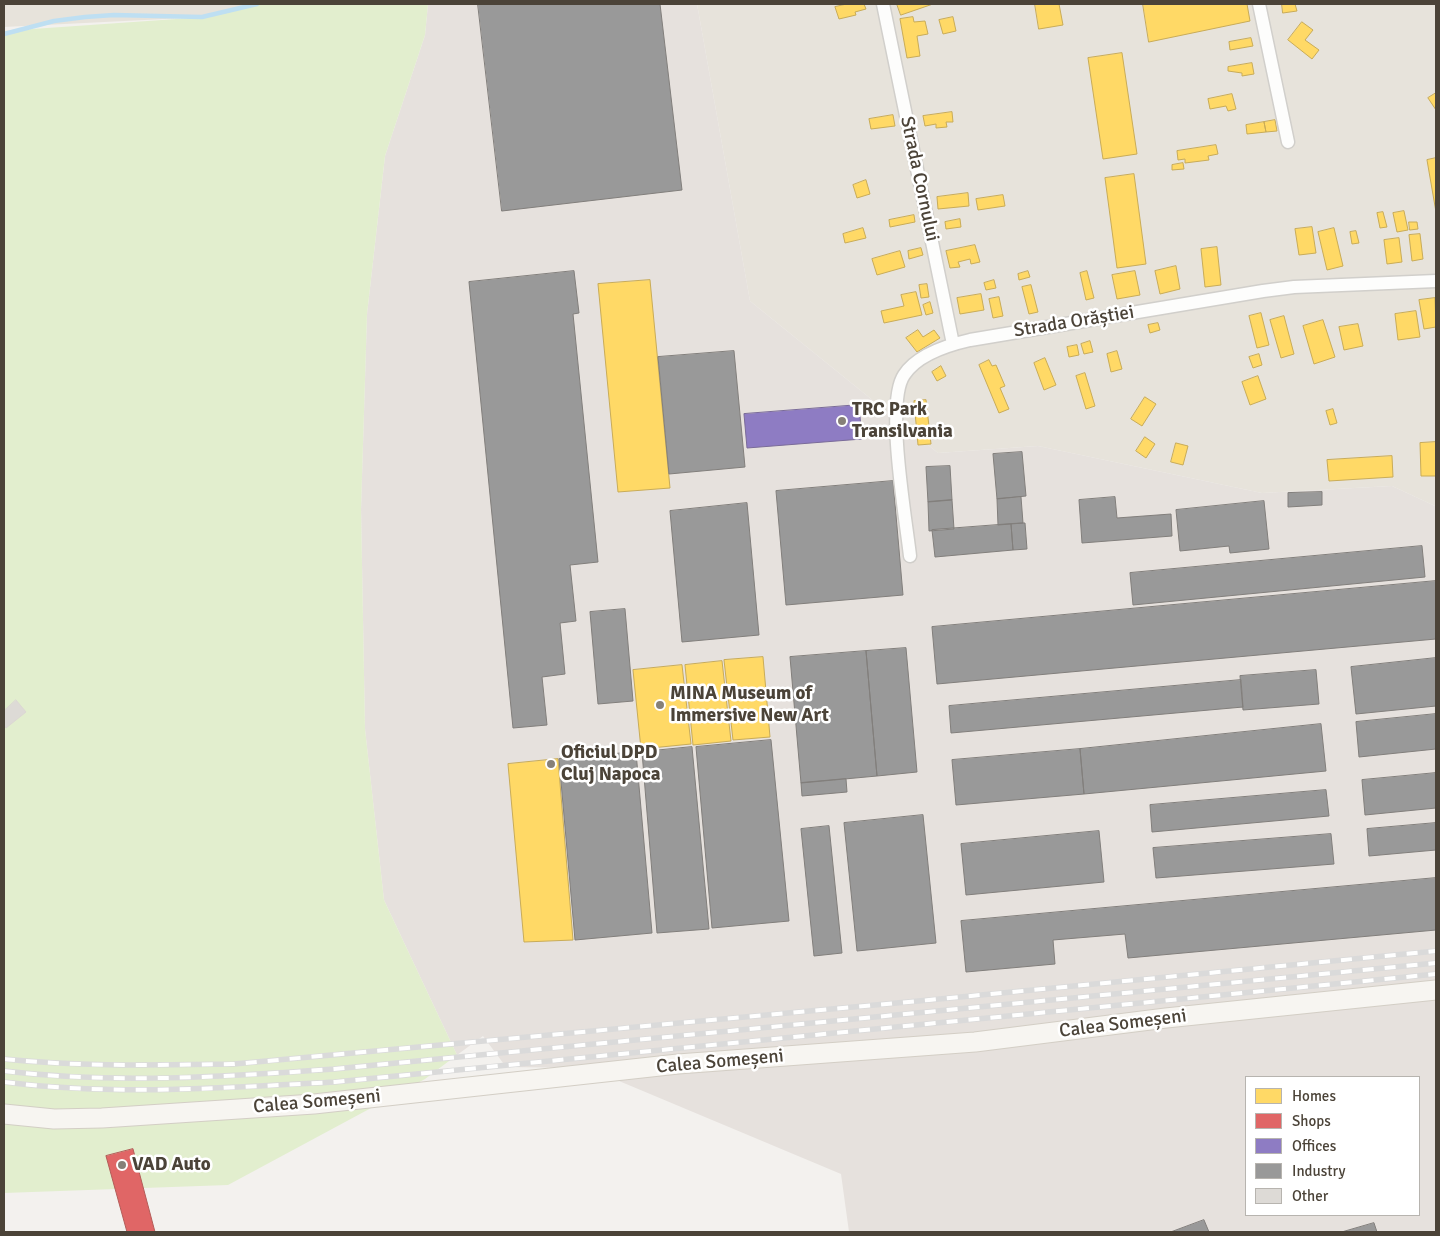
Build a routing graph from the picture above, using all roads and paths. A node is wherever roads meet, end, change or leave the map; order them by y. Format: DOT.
graph roads {
  1 [pos="1259,4"];
  2 [pos="884,9"];
  3 [pos="1288,142"];
  4 [pos="1436,281"];
  5 [pos="953,344"];
  6 [pos="910,556"];
  7 [pos="1436,990"];
  8 [pos="4,1114"];
  1 -- 3 [label="street"];
  2 -- 5 [label="street, Strada Cornului"];
  4 -- 5 [label="street, Strada Orăștiei"];
  5 -- 6 [label="street, Strada Orăștiei"];
  7 -- 8 [label="main road, Calea Someșeni"];
}
